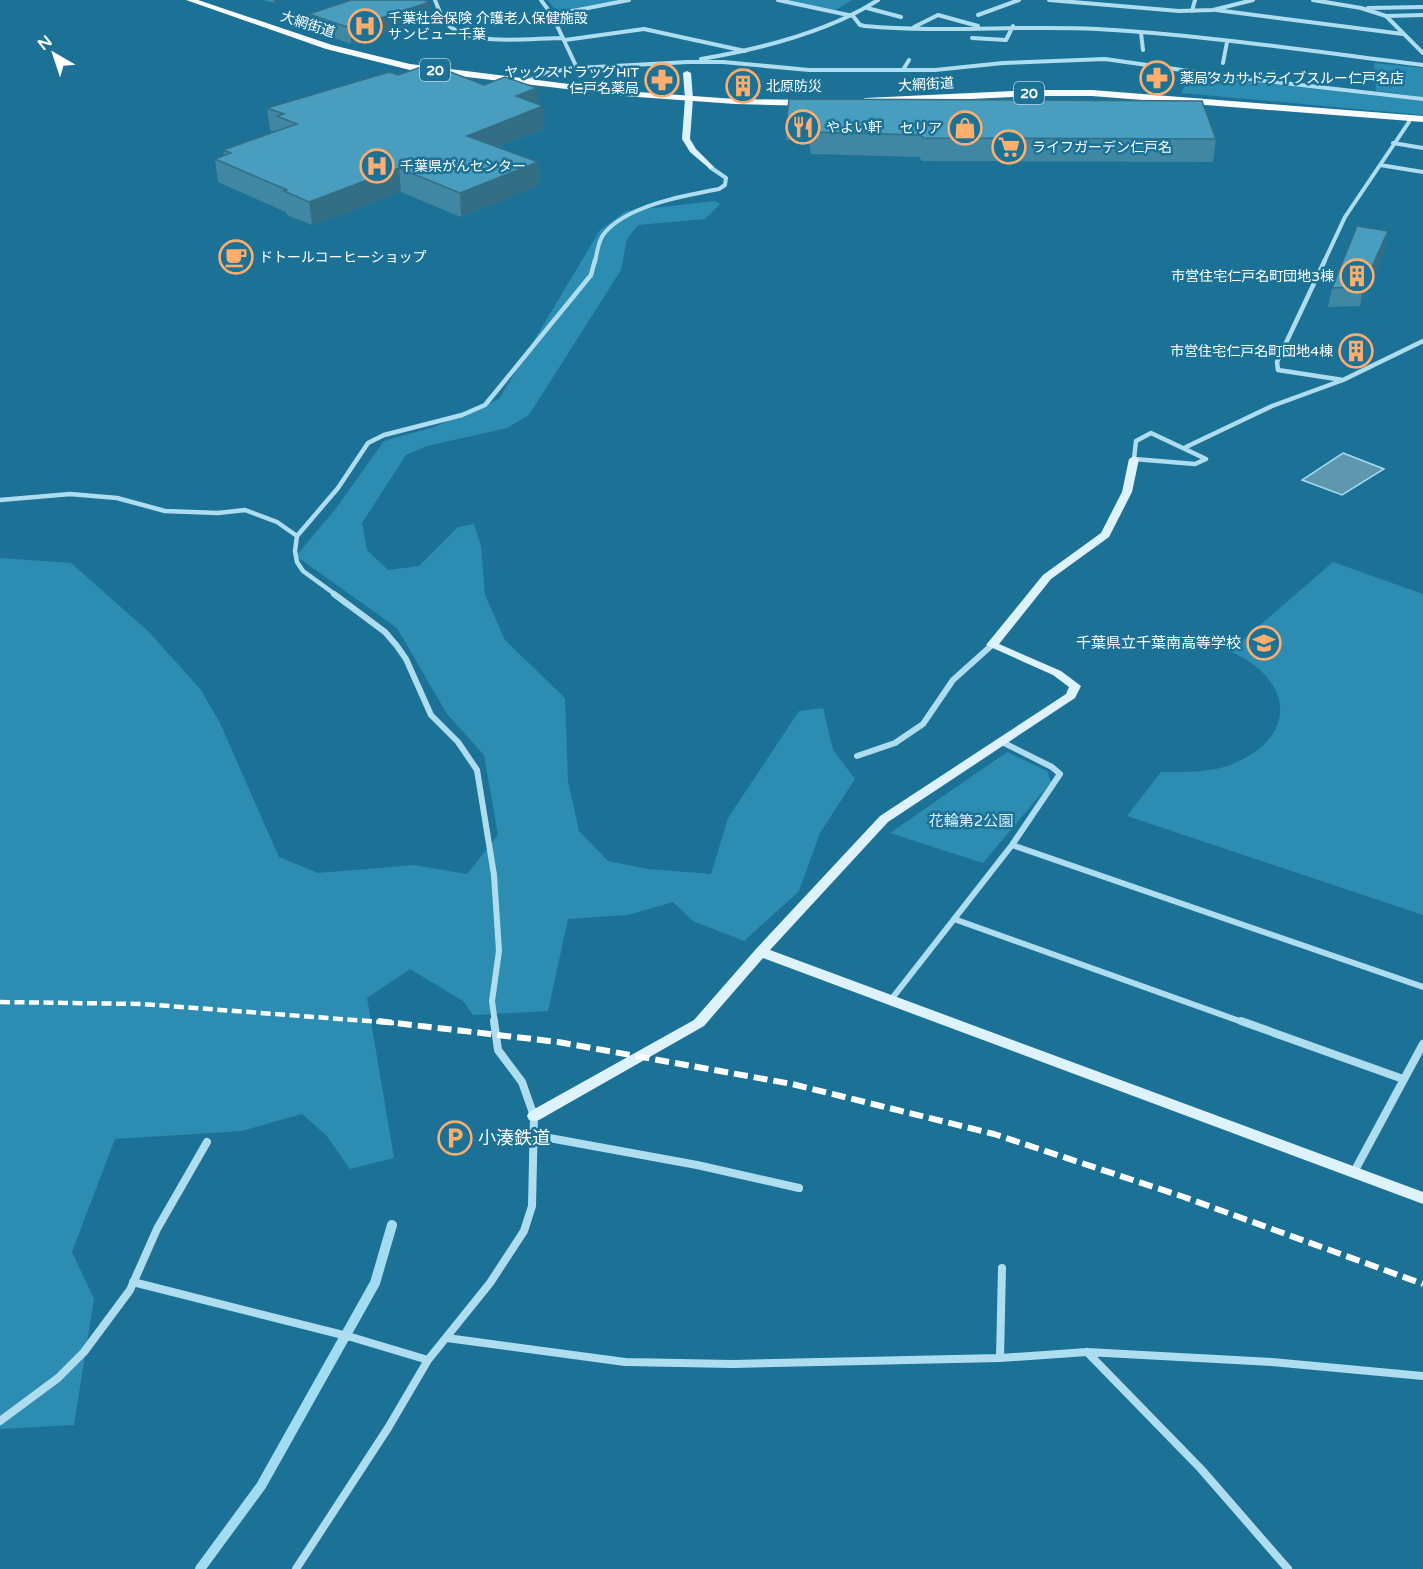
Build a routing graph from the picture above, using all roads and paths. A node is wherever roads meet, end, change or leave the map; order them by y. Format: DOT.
graph roads {
  1 [pos="190,0"];
  2 [pos="435,0"];
  3 [pos="541,0"];
  4 [pos="629,0"];
  5 [pos="778,0"];
  6 [pos="878,0"];
  7 [pos="1019,0"];
  8 [pos="1049,0"];
  9 [pos="1130,0"];
  10 [pos="1195,0"];
  11 [pos="1253,0"];
  12 [pos="1313,0"];
  13 [pos="1067,1"];
  14 [pos="1423,7"];
  15 [pos="867,8"];
  16 [pos="1128,8"];
  17 [pos="1361,8"];
  18 [pos="1212,10"];
  19 [pos="1192,11"];
  20 [pos="552,15"];
  21 [pos="978,15"];
  22 [pos="1423,15"];
  23 [pos="853,16"];
  24 [pos="1386,16"];
  25 [pos="902,17"];
  26 [pos="1012,26"];
  27 [pos="911,28"];
  28 [pos="984,28"];
  29 [pos="1141,33"];
  30 [pos="1403,33"];
  31 [pos="972,38"];
  32 [pos="564,39"];
  33 [pos="1227,42"];
  34 [pos="1143,50"];
  35 [pos="748,51"];
  36 [pos="1423,53"];
  37 [pos="1077,54"];
  38 [pos="973,59"];
  39 [pos="909,60"];
  40 [pos="1072,60"];
  41 [pos="688,62"];
  42 [pos="1223,63"];
  43 [pos="1423,65"];
  44 [pos="971,67"];
  45 [pos="577,68"];
  46 [pos="903,70"];
  47 [pos="1274,72"];
  48 [pos="687,73"];
  49 [pos="525,82"];
  50 [pos="1272,82"];
  51 [pos="689,99"];
  52 [pos="1423,99"];
  53 [pos="853,101"];
  54 [pos="816,103"];
  55 [pos="1409,118"];
  56 [pos="1423,119"];
  57 [pos="1393,143"];
  58 [pos="1423,148"];
  59 [pos="1380,165"];
  60 [pos="710,167"];
  61 [pos="1423,172"];
  62 [pos="1423,341"];
  63 [pos="1343,380"];
  64 [pos="1186,447"];
  65 [pos="1134,459"];
  66 [pos="0,500"];
  67 [pos="297,536"];
  68 [pos="992,645"];
  69 [pos="1000,741"];
  70 [pos="857,756"];
  71 [pos="1012,845"];
  72 [pos="954,919"];
  73 [pos="761,952"];
  74 [pos="1423,987"];
  75 [pos="890,1001"];
  76 [pos="1423,1044"];
  77 [pos="1402,1079"];
  78 [pos="534,1116"];
  79 [pos="533,1135"];
  80 [pos="207,1142"];
  81 [pos="1354,1172"];
  82 [pos="799,1188"];
  83 [pos="1423,1198"];
  84 [pos="1002,1268"];
  85 [pos="133,1282"];
  86 [pos="447,1338"];
  87 [pos="1087,1352"];
  88 [pos="1000,1358"];
  89 [pos="428,1360"];
  90 [pos="1423,1376"];
  91 [pos="0,1421"];
  92 [pos="296,1569"];
  93 [pos="1288,1569"];
  1 -- 49 [label="main road, 大網街道 / 20"];
  2 -- 32 [label="street"];
  3 -- 20 [label="street"];
  4 -- 20 [label="street"];
  5 -- 23 [label="street"];
  6 -- 15 [label="street"];
  7 -- 21 [label="street"];
  8 -- 13 [label="street"];
  9 -- 16 [label="street"];
  10 -- 19 [label="street"];
  11 -- 18 [label="street"];
  12 -- 17 [label="street"];
  13 -- 16 [label="street"];
  14 -- 17 [label="street"];
  15 -- 23 [label="street"];
  15 -- 25 [label="street"];
  16 -- 19 [label="street"];
  17 -- 24 [label="street"];
  18 -- 19 [label="street"];
  18 -- 30 [label="street"];
  20 -- 32 [label="street"];
  22 -- 24 [label="street"];
  23 -- 27 [label="street"];
  23 -- 35 [label="street"];
  24 -- 30 [label="street"];
  26 -- 28 [label="street"];
  26 -- 29 [label="street"];
  26 -- 31 [label="street"];
  27 -- 28 [label="street"];
  27 -- 28 [label="street"];
  29 -- 33 [label="street"];
  29 -- 34 [label="street"];
  30 -- 36 [label="street"];
  32 -- 35 [label="street"];
  32 -- 45 [label="street"];
  33 -- 42 [label="street"];
  33 -- 43 [label="street"];
  35 -- 41 [label="street"];
  37 -- 40 [label="street"];
  38 -- 44 [label="street"];
  39 -- 46 [label="street"];
  40 -- 44 [label="street"];
  40 -- 50 [label="street"];
  41 -- 45 [label="street"];
  41 -- 46 [label="street"];
  41 -- 48 [label="street"];
  44 -- 46 [label="street"];
  45 -- 49 [label="street"];
  47 -- 50 [label="street"];
  48 -- 51 [label="street"];
  49 -- 51 [label="main road, 大網街道 / 20"];
  50 -- 52 [label="street"];
  51 -- 54 [label="main road, 大網街道 / 20"];
  51 -- 60 [label="street"];
  53 -- 55 [label="main road, 大網街道 / 20"];
  55 -- 56 [label="main road, 大網街道 / 20"];
  55 -- 57 [label="street"];
  57 -- 58 [label="street"];
  57 -- 59 [label="street"];
  59 -- 61 [label="street"];
  59 -- 63 [label="street"];
  60 -- 67 [label="street"];
  62 -- 63 [label="street"];
  63 -- 64 [label="street"];
  64 -- 65 [label="street"];
  64 -- 65 [label="street"];
  65 -- 68 [label="street"];
  66 -- 67 [label="street"];
  67 -- 78 [label="street"];
  68 -- 69 [label="street"];
  68 -- 70 [label="street"];
  69 -- 71 [label="street"];
  69 -- 73 [label="street"];
  71 -- 72 [label="street"];
  71 -- 74 [label="street"];
  72 -- 75 [label="street"];
  72 -- 77 [label="street"];
  73 -- 75 [label="street"];
  73 -- 78 [label="street"];
  75 -- 81 [label="street"];
  76 -- 77 [label="street"];
  77 -- 81 [label="street"];
  78 -- 79 [label="street"];
  79 -- 82 [label="street"];
  79 -- 86 [label="street"];
  80 -- 85 [label="street"];
  81 -- 83 [label="street"];
  84 -- 88 [label="street"];
  85 -- 89 [label="street"];
  85 -- 91 [label="street"];
  86 -- 88 [label="street"];
  86 -- 89 [label="street"];
  87 -- 88 [label="street"];
  87 -- 90 [label="street"];
  87 -- 93 [label="street"];
  89 -- 92 [label="street"];
}
